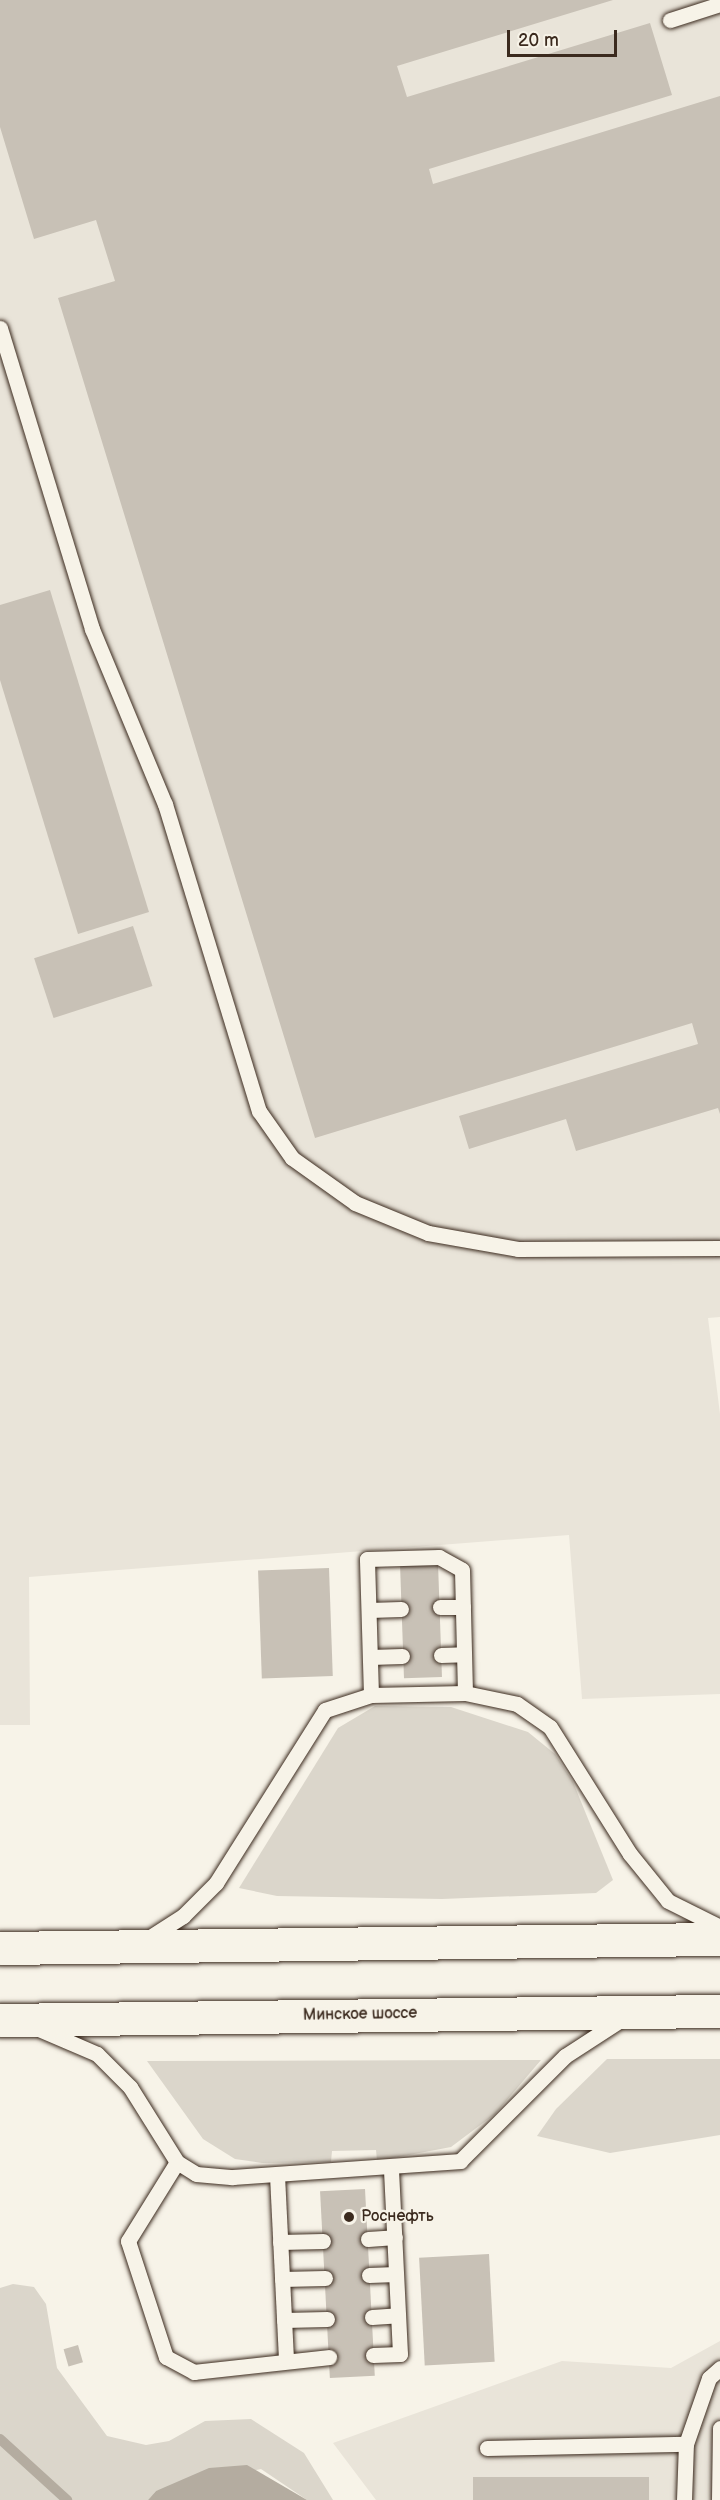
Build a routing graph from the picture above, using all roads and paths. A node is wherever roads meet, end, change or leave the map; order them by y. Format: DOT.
graph roads {
  1 [pos="720,4"];
  2 [pos="670,20"];
  3 [pos="0,328"];
  4 [pos="720,1248"];
  5 [pos="440,1607"];
  6 [pos="463,1607"];
  7 [pos="401,1609"];
  8 [pos="369,1610"];
  9 [pos="464,1654"];
  10 [pos="441,1655"];
  11 [pos="402,1656"];
  12 [pos="370,1657"];
  13 [pos="465,1693"];
  14 [pos="371,1695"];
  15 [pos="720,1927"];
  16 [pos="720,1939"];
  17 [pos="108,1947"];
  18 [pos="0,1948"];
  19 [pos="638,2011"];
  20 [pos="720,2011"];
  21 [pos="0,2021"];
  22 [pos="177,2162"];
  23 [pos="391,2170"];
  24 [pos="277,2175"];
  25 [pos="395,2237"];
  26 [pos="368,2239"];
  27 [pos="323,2241"];
  28 [pos="280,2242"];
  29 [pos="396,2274"];
  30 [pos="369,2276"];
  31 [pos="325,2278"];
  32 [pos="282,2279"];
  33 [pos="398,2315"];
  34 [pos="372,2317"];
  35 [pos="327,2319"];
  36 [pos="284,2320"];
  37 [pos="374,2355"];
  38 [pos="329,2357"];
  39 [pos="286,2359"];
  40 [pos="720,2368"];
  41 [pos="720,2428"];
  42 [pos="686,2444"];
  43 [pos="487,2448"];
  44 [pos="684,2500"];
  45 [pos="719,2500"];
  1 -- 2 [label="lane"];
  3 -- 4 [label="lane"];
  5 -- 6 [label="lane"];
  6 -- 8 [label="lane"];
  6 -- 9 [label="lane"];
  7 -- 8 [label="lane"];
  8 -- 12 [label="lane"];
  9 -- 10 [label="lane"];
  9 -- 13 [label="lane"];
  11 -- 12 [label="lane"];
  12 -- 14 [label="lane"];
  13 -- 14 [label="lane"];
  13 -- 15 [label="lane"];
  14 -- 17 [label="lane"];
  16 -- 17 [label="highway"];
  17 -- 18 [label="highway"];
  19 -- 20 [label="highway, Минское шоссе"];
  19 -- 21 [label="highway, Минское шоссе"];
  19 -- 23 [label="lane"];
  21 -- 22 [label="lane"];
  22 -- 24 [label="lane"];
  22 -- 39 [label="lane"];
  23 -- 24 [label="lane"];
  23 -- 25 [label="lane"];
  24 -- 28 [label="lane"];
  25 -- 26 [label="lane"];
  25 -- 29 [label="lane"];
  27 -- 28 [label="lane"];
  28 -- 32 [label="lane"];
  29 -- 30 [label="lane"];
  29 -- 33 [label="lane"];
  31 -- 32 [label="lane"];
  32 -- 36 [label="lane"];
  33 -- 34 [label="lane"];
  33 -- 37 [label="lane"];
  35 -- 36 [label="lane"];
  36 -- 39 [label="lane"];
  38 -- 39 [label="lane"];
  40 -- 42 [label="lane"];
  41 -- 45 [label="lane"];
  42 -- 43 [label="lane"];
  42 -- 44 [label="lane"];
}
